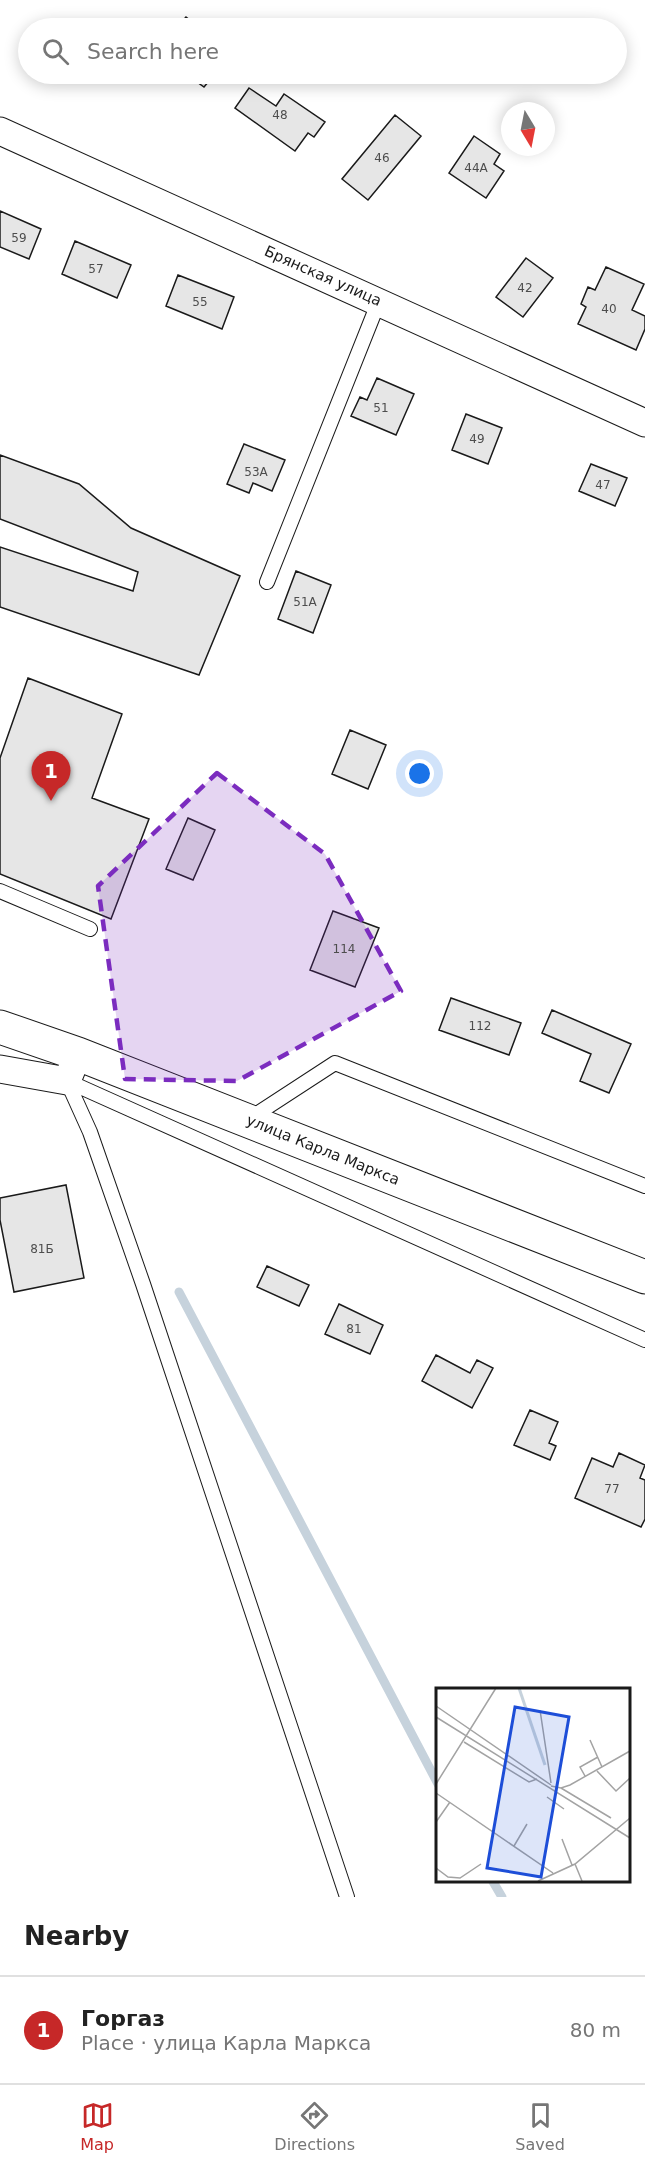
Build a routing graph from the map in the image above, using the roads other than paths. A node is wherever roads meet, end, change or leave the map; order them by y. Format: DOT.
graph roads {
  1 [pos="0,131"];
  2 [pos="379,302"];
  3 [pos="645,423"];
  4 [pos="267,582"];
  5 [pos="0,891"];
  6 [pos="90,929"];
  7 [pos="0,1027"];
  8 [pos="73,1067"];
  9 [pos="0,1069"];
  10 [pos="247,1120"];
  11 [pos="645,1186"];
  12 [pos="645,1277"];
  13 [pos="645,1340"];
  14 [pos="347,1897"];
  1 -- 2 [label="street, Брянская улица"];
  2 -- 3 [label="street, Брянская улица"];
  2 -- 4 [label="lane"];
  5 -- 6 [label="lane"];
  7 -- 8 [label="main road, улица Карла Маркса"];
  8 -- 9 [label="street"];
  8 -- 10 [label="main road, улица Карла Маркса"];
  8 -- 13 [label="lane"];
  8 -- 14 [label="lane"];
  10 -- 11 [label="lane"];
  10 -- 12 [label="main road, улица Карла Маркса"];
}
